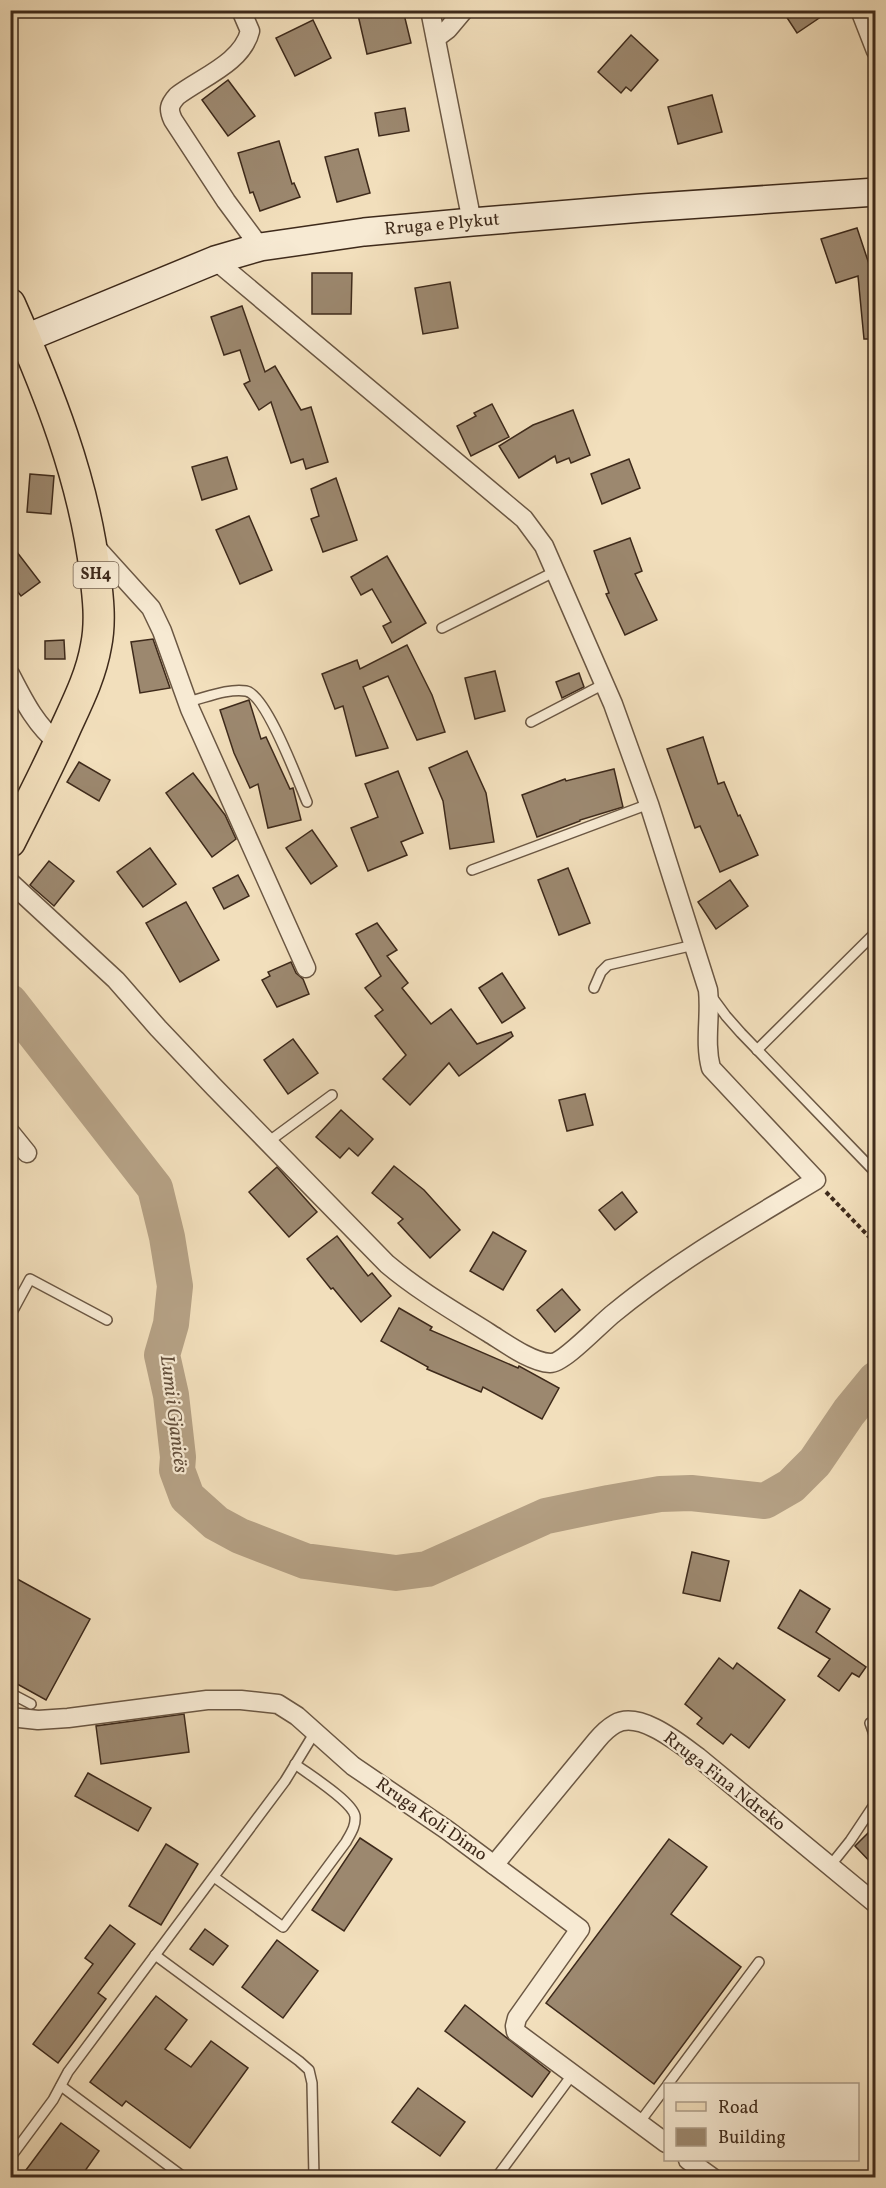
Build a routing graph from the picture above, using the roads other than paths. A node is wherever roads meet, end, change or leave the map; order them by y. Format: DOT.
graph roads {
  1 [pos="241,10"];
  2 [pos="430,10"];
  3 [pos="464,10"];
  4 [pos="860,10"];
  5 [pos="436,38"];
  6 [pos="876,51"];
  7 [pos="876,192"];
  8 [pos="472,222"];
  9 [pos="260,248"];
  10 [pos="215,260"];
  11 [pos="10,304"];
  12 [pos="26,339"];
  13 [pos="92,543"];
  14 [pos="556,571"];
  15 [pos="442,628"];
  16 [pos="10,674"];
  17 [pos="604,684"];
  18 [pos="187,702"];
  19 [pos="531,722"];
  20 [pos="58,744"];
  21 [pos="307,802"];
  22 [pos="650,804"];
  23 [pos="10,842"];
  24 [pos="472,870"];
  25 [pos="10,882"];
  26 [pos="876,932"];
  27 [pos="694,945"];
  28 [pos="306,968"];
  29 [pos="594,988"];
  30 [pos="708,990"];
  31 [pos="757,1050"];
  32 [pos="332,1095"];
  33 [pos="10,1132"];
  34 [pos="268,1142"];
  35 [pos="27,1153"];
  36 [pos="876,1173"];
  37 [pos="10,1316"];
  38 [pos="107,1320"];
  39 [pos="10,1693"];
  40 [pos="31,1704"];
  41 [pos="10,1717"];
  42 [pos="870,1723"];
  43 [pos="315,1732"];
  44 [pos="876,1740"];
  45 [pos="295,1764"];
  46 [pos="876,1802"];
  47 [pos="494,1865"];
  48 [pos="830,1866"];
  49 [pos="214,1877"];
  50 [pos="876,1905"];
  51 [pos="155,1955"];
  52 [pos="759,1962"];
  53 [pos="572,2075"];
  54 [pos="669,2083"];
  55 [pos="60,2086"];
  56 [pos="664,2090"];
  57 [pos="639,2123"];
  58 [pos="664,2142"];
  59 [pos="10,2158"];
  60 [pos="689,2161"];
  61 [pos="184,2178"];
  62 [pos="314,2178"];
  63 [pos="496,2178"];
  64 [pos="713,2178"];
  1 -- 9 [label="street"];
  2 -- 5 [label="street"];
  3 -- 5 [label="street"];
  4 -- 6 [label="street"];
  5 -- 8 [label="street"];
  7 -- 8 [label="street, Rruga e Plykut"];
  8 -- 9 [label="street, Rruga e Plykut"];
  9 -- 10 [label="street, Rruga e Plykut"];
  10 -- 12 [label="street, Rruga e Plykut"];
  10 -- 14 [label="street"];
  11 -- 12 [label="main road, SH4"];
  12 -- 13 [label="main road, SH4"];
  13 -- 18 [label="street"];
  13 -- 20 [label="main road, SH4"];
  14 -- 15 [label="lane"];
  14 -- 17 [label="street"];
  16 -- 20 [label="street"];
  17 -- 19 [label="lane"];
  17 -- 22 [label="street"];
  18 -- 21 [label="lane"];
  18 -- 28 [label="street"];
  20 -- 23 [label="main road, SH4"];
  22 -- 24 [label="lane"];
  22 -- 27 [label="street"];
  25 -- 34 [label="street"];
  26 -- 31 [label="lane"];
  27 -- 29 [label="lane"];
  27 -- 30 [label="street"];
  30 -- 31 [label="lane"];
  30 -- 34 [label="street"];
  31 -- 36 [label="lane"];
  32 -- 34 [label="lane"];
  33 -- 35 [label="street"];
  37 -- 38 [label="lane"];
  39 -- 40 [label="lane"];
  41 -- 43 [label="street, Rruga Koli Dimo"];
  42 -- 44 [label="lane"];
  43 -- 45 [label="lane"];
  43 -- 47 [label="street, Rruga Koli Dimo"];
  45 -- 49 [label="lane"];
  45 -- 49 [label="lane"];
  46 -- 48 [label="lane"];
  47 -- 48 [label="street, Rruga Fina Ndreko"];
  47 -- 53 [label="street, Rruga Koli Dimo"];
  48 -- 50 [label="street, Rruga Fina Ndreko"];
  49 -- 51 [label="lane"];
  51 -- 55 [label="lane"];
  51 -- 62 [label="lane"];
  52 -- 54 [label="lane"];
  53 -- 57 [label="street, Rruga Koli Dimo"];
  53 -- 63 [label="lane"];
  55 -- 59 [label="lane"];
  55 -- 61 [label="lane"];
  56 -- 57 [label="lane"];
  57 -- 58 [label="street, Rruga Koli Dimo"];
  60 -- 64 [label="street"];
}
